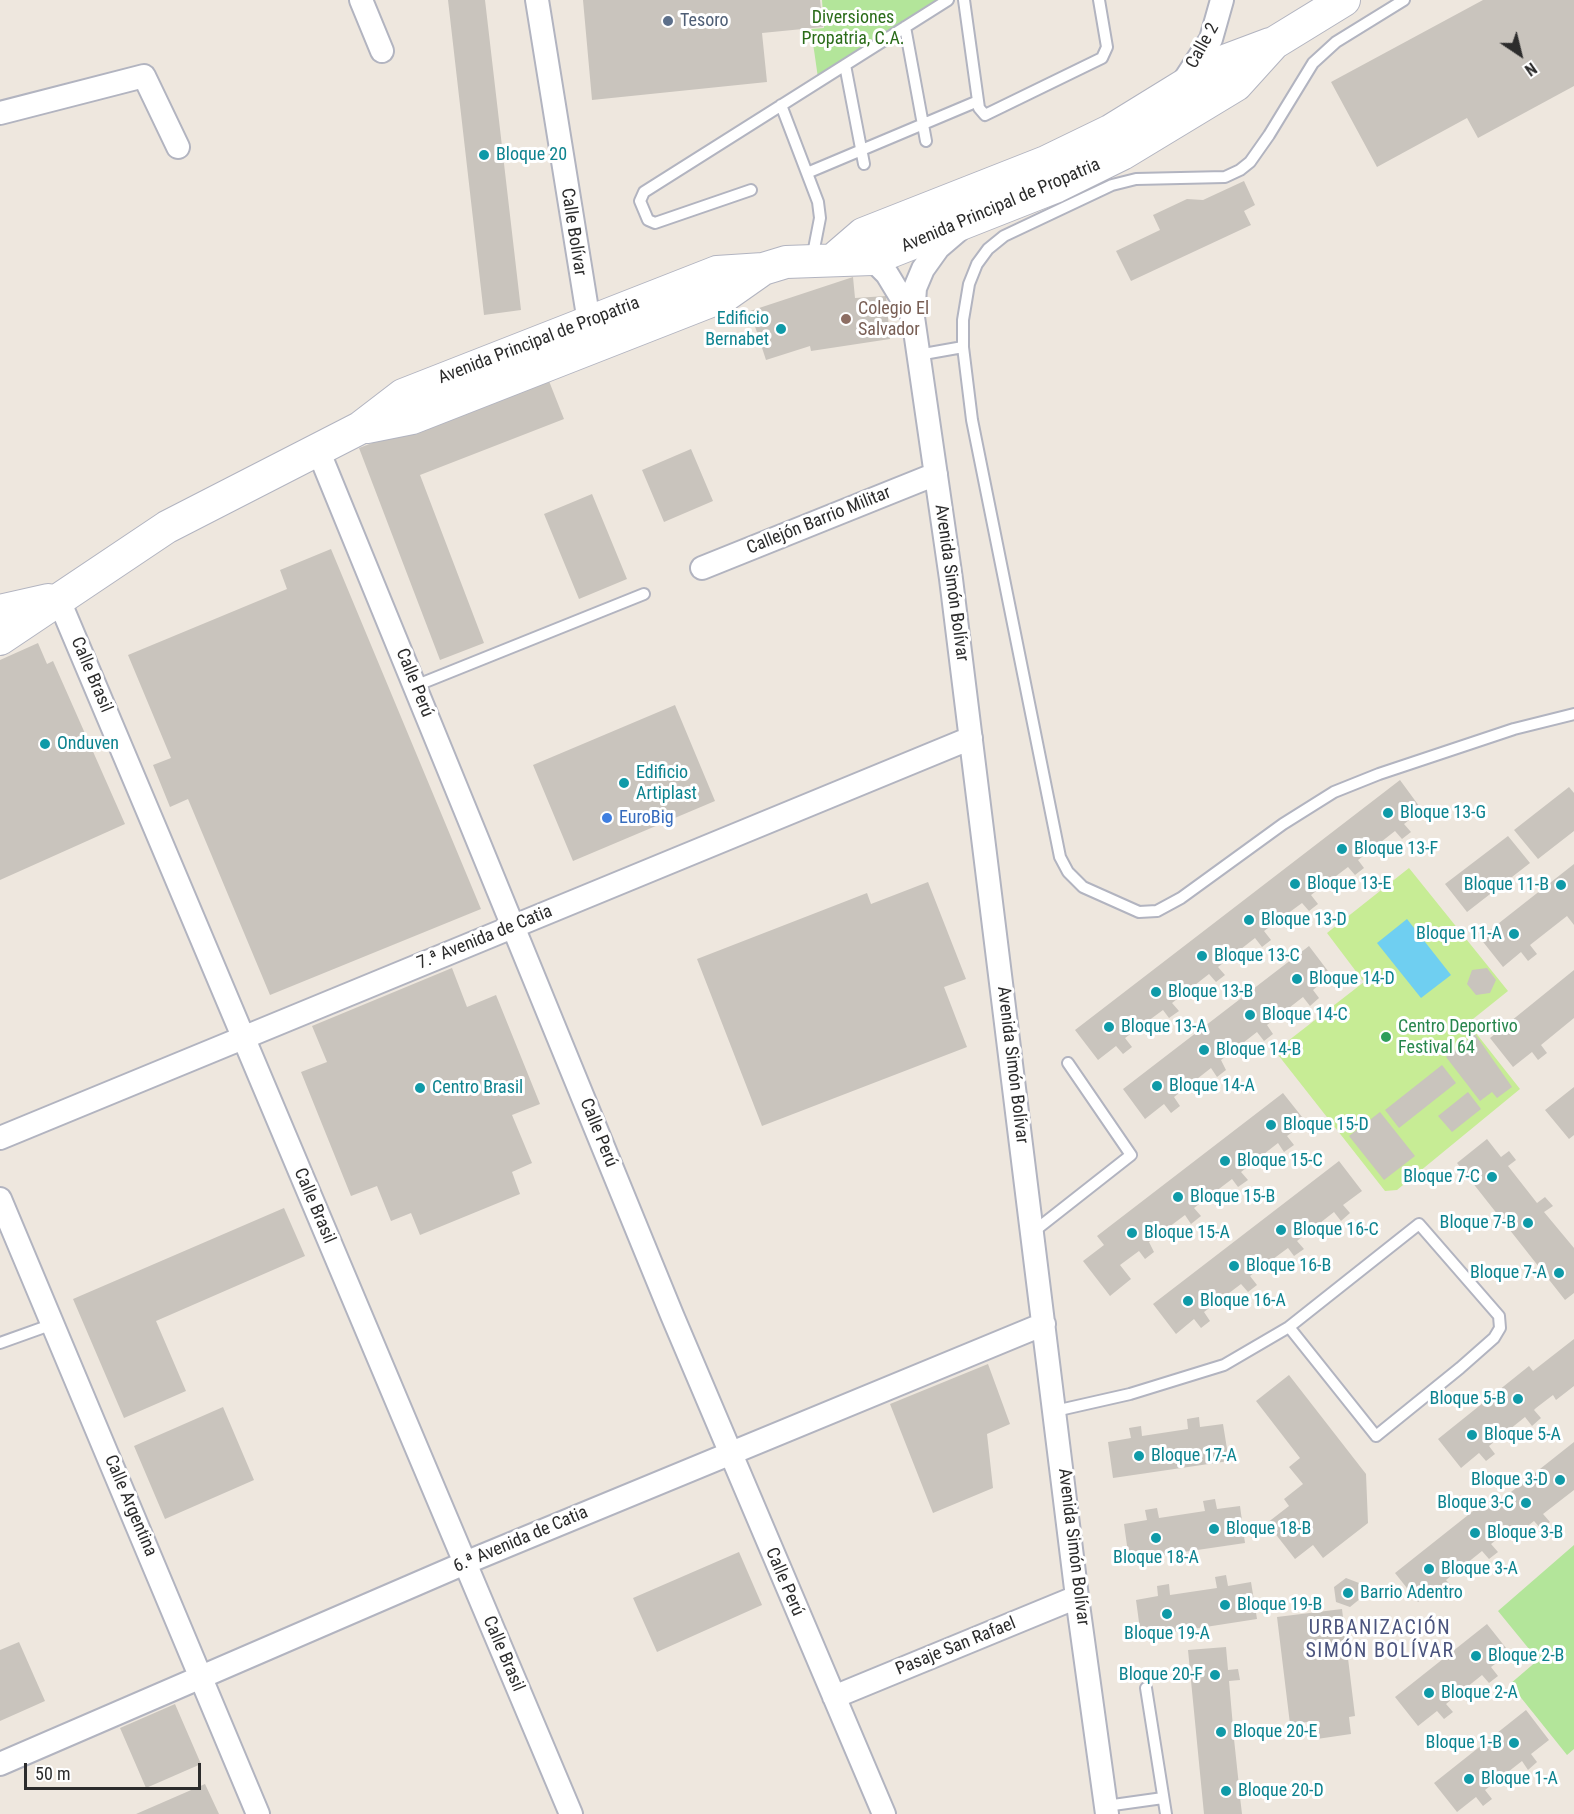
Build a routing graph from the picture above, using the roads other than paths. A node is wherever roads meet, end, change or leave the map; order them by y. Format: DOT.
graph roads {
  1 [pos="361,0"];
  2 [pos="537,0"];
  3 [pos="948,0"];
  4 [pos="964,0"];
  5 [pos="1099,0"];
  6 [pos="1222,0"];
  7 [pos="1344,0"];
  8 [pos="1404,0"];
  9 [pos="905,27"];
  10 [pos="1274,43"];
  11 [pos="382,51"];
  12 [pos="845,65"];
  13 [pos="1178,90"];
  14 [pos="978,101"];
  15 [pos="781,105"];
  16 [pos="0,113"];
  17 [pos="923,126"];
  18 [pos="926,141"];
  19 [pos="178,147"];
  20 [pos="862,151"];
  21 [pos="864,164"];
  22 [pos="807,173"];
  23 [pos="751,190"];
  24 [pos="968,222"];
  25 [pos="872,259"];
  26 [pos="823,260"];
  27 [pos="763,268"];
  28 [pos="913,317"];
  29 [pos="589,322"];
  30 [pos="963,347"];
  31 [pos="918,355"];
  32 [pos="360,428"];
  33 [pos="318,450"];
  34 [pos="936,474"];
  35 [pos="702,568"];
  36 [pos="644,594"];
  37 [pos="58,598"];
  38 [pos="0,611"];
  39 [pos="0,639"];
  40 [pos="415,686"];
  41 [pos="1574,714"];
  42 [pos="971,738"];
  43 [pos="514,927"];
  44 [pos="243,1038"];
  45 [pos="1068,1063"];
  46 [pos="0,1138"];
  47 [pos="0,1199"];
  48 [pos="1033,1232"];
  49 [pos="53,1324"];
  50 [pos="1044,1324"];
  51 [pos="1289,1327"];
  52 [pos="0,1343"];
  53 [pos="1055,1411"];
  54 [pos="730,1454"];
  55 [pos="465,1563"];
  56 [pos="1077,1597"];
  57 [pos="202,1677"];
  58 [pos="1146,1688"];
  59 [pos="834,1697"];
  60 [pos="0,1764"];
  61 [pos="1163,1798"];
  62 [pos="1106,1810"];
  63 [pos="258,1814"];
  64 [pos="571,1814"];
  65 [pos="884,1814"];
  66 [pos="1166,1814"];
  1 -- 11 [label="street"];
  2 -- 29 [label="street, Calle Bolívar"];
  3 -- 9 [label="lane"];
  4 -- 14 [label="lane"];
  5 -- 14 [label="lane"];
  6 -- 13 [label="street, Calle 2"];
  7 -- 10 [label="main road, Avenida Principal de Propatria"];
  8 -- 30 [label="lane"];
  9 -- 12 [label="lane"];
  9 -- 17 [label="lane"];
  10 -- 13 [label="main road, Avenida Principal de Propatria"];
  10 -- 24 [label="main road, Avenida Principal de Propatria"];
  12 -- 15 [label="lane"];
  12 -- 20 [label="lane"];
  13 -- 26 [label="main road, Avenida Principal de Propatria"];
  14 -- 17 [label="lane"];
  15 -- 22 [label="lane"];
  15 -- 23 [label="lane"];
  16 -- 19 [label="street"];
  17 -- 18 [label="lane"];
  17 -- 20 [label="lane"];
  20 -- 21 [label="lane"];
  20 -- 22 [label="lane"];
  22 -- 26 [label="lane"];
  24 -- 25 [label="main road, Avenida Principal de Propatria"];
  24 -- 28 [label="street, Avenida Simón Bolívar"];
  25 -- 26 [label="main road, Avenida Principal de Propatria"];
  25 -- 28 [label="street, Avenida Simón Bolívar"];
  26 -- 27 [label="main road, Avenida Principal de Propatria"];
  27 -- 29 [label="main road, Avenida Principal de Propatria"];
  27 -- 32 [label="main road, Avenida Principal de Propatria"];
  28 -- 31 [label="street, Avenida Simón Bolívar"];
  29 -- 32 [label="main road, Avenida Principal de Propatria"];
  30 -- 31 [label="lane"];
  30 -- 41 [label="lane"];
  31 -- 34 [label="street, Avenida Simón Bolívar"];
  32 -- 33 [label="main road, Avenida Principal de Propatria"];
  33 -- 37 [label="main road, Avenida Principal de Propatria"];
  33 -- 40 [label="street, Calle Perú"];
  34 -- 35 [label="street, Callejón Barrio Militar"];
  34 -- 42 [label="street, Avenida Simón Bolívar"];
  36 -- 40 [label="lane"];
  37 -- 38 [label="main road, Avenida Principal de Propatria"];
  37 -- 39 [label="main road, Avenida Principal de Propatria"];
  37 -- 44 [label="street, Calle Brasil"];
  40 -- 43 [label="street, Calle Perú"];
  42 -- 43 [label="street, 7.ª Avenida de Catia"];
  42 -- 48 [label="street, Avenida Simón Bolívar"];
  43 -- 44 [label="street, 7.ª Avenida de Catia"];
  43 -- 54 [label="street, Calle Perú"];
  44 -- 46 [label="street, 7.ª Avenida de Catia"];
  44 -- 55 [label="street, Calle Brasil"];
  45 -- 48 [label="lane"];
  47 -- 49 [label="street, Calle Argentina"];
  48 -- 50 [label="street, Avenida Simón Bolívar"];
  49 -- 52 [label="lane"];
  49 -- 57 [label="street, Calle Argentina"];
  50 -- 53 [label="street, Avenida Simón Bolívar"];
  50 -- 54 [label="street, 6.ª Avenida de Catia"];
  51 -- 51 [label="lane"];
  51 -- 53 [label="lane"];
  53 -- 56 [label="street, Avenida Simón Bolívar"];
  54 -- 55 [label="street, 6.ª Avenida de Catia"];
  54 -- 59 [label="street, Calle Perú"];
  55 -- 57 [label="street, 6.ª Avenida de Catia"];
  55 -- 64 [label="street, Calle Brasil"];
  56 -- 59 [label="street, Pasaje San Rafael"];
  56 -- 62 [label="street, Avenida Simón Bolívar"];
  57 -- 60 [label="street, 6.ª Avenida de Catia"];
  57 -- 63 [label="street, Calle Argentina"];
  58 -- 61 [label="lane"];
  59 -- 65 [label="street, Calle Perú"];
  61 -- 62 [label="lane"];
  61 -- 66 [label="lane"];
}
